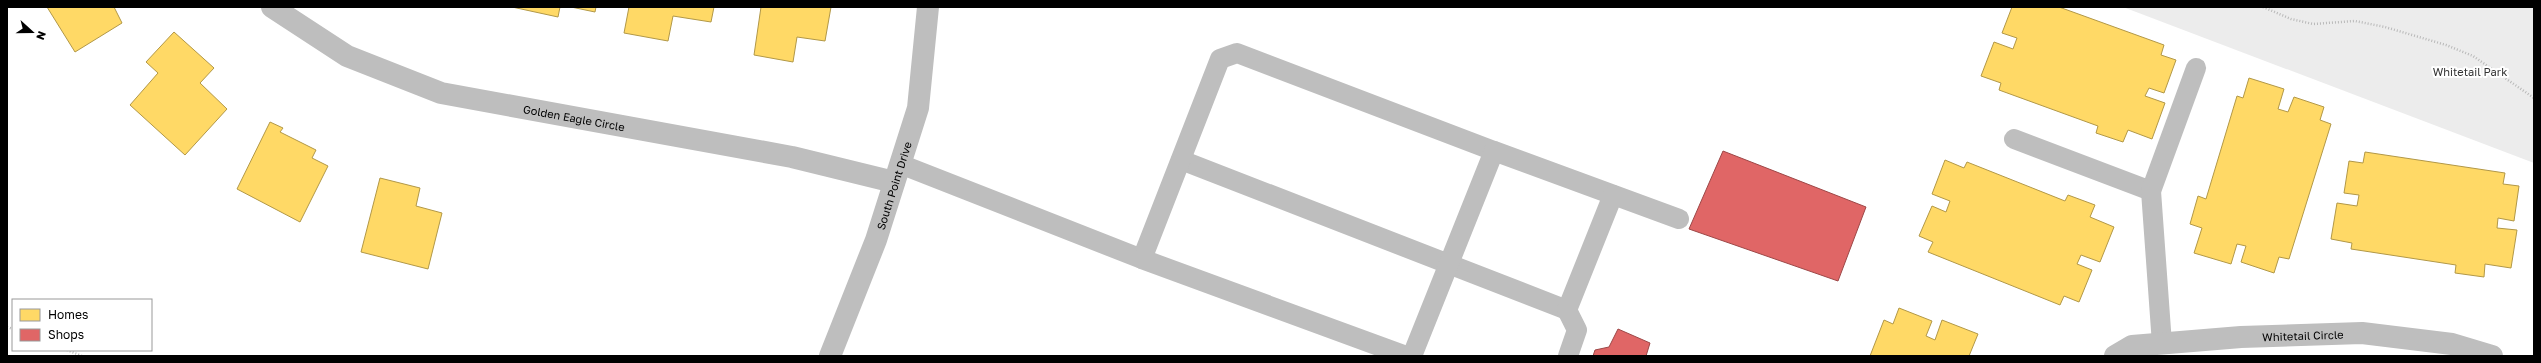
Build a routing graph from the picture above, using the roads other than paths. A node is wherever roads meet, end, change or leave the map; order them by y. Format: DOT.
graph roads {
  1 [pos="272,7"];
  2 [pos="928,7"];
  3 [pos="2196,68"];
  4 [pos="2014,139"];
  5 [pos="1494,151"];
  6 [pos="1180,160"];
  7 [pos="897,173"];
  8 [pos="2151,191"];
  9 [pos="1613,195"];
  10 [pos="1679,219"];
  11 [pos="1142,260"];
  12 [pos="1448,265"];
  13 [pos="1567,310"];
  14 [pos="2162,344"];
  15 [pos="830,356"];
  16 [pos="1406,356"];
  17 [pos="1412,356"];
  18 [pos="1568,356"];
  19 [pos="2115,356"];
  20 [pos="2492,356"];
  1 -- 7 [label="street, Golden Eagle Circle"];
  2 -- 7 [label="street, South Point Drive"];
  3 -- 8 [label="lane"];
  4 -- 8 [label="lane"];
  5 -- 6 [label="lane"];
  5 -- 9 [label="lane"];
  5 -- 12 [label="lane"];
  6 -- 11 [label="lane"];
  6 -- 12 [label="lane"];
  7 -- 11 [label="lane"];
  7 -- 15 [label="street, South Point Drive"];
  8 -- 14 [label="lane"];
  9 -- 10 [label="lane"];
  9 -- 13 [label="lane"];
  11 -- 16 [label="lane"];
  12 -- 13 [label="lane"];
  12 -- 17 [label="lane"];
  13 -- 18 [label="lane"];
  14 -- 19 [label="street, Whitetail Circle"];
  14 -- 20 [label="street, Whitetail Circle"];
}
